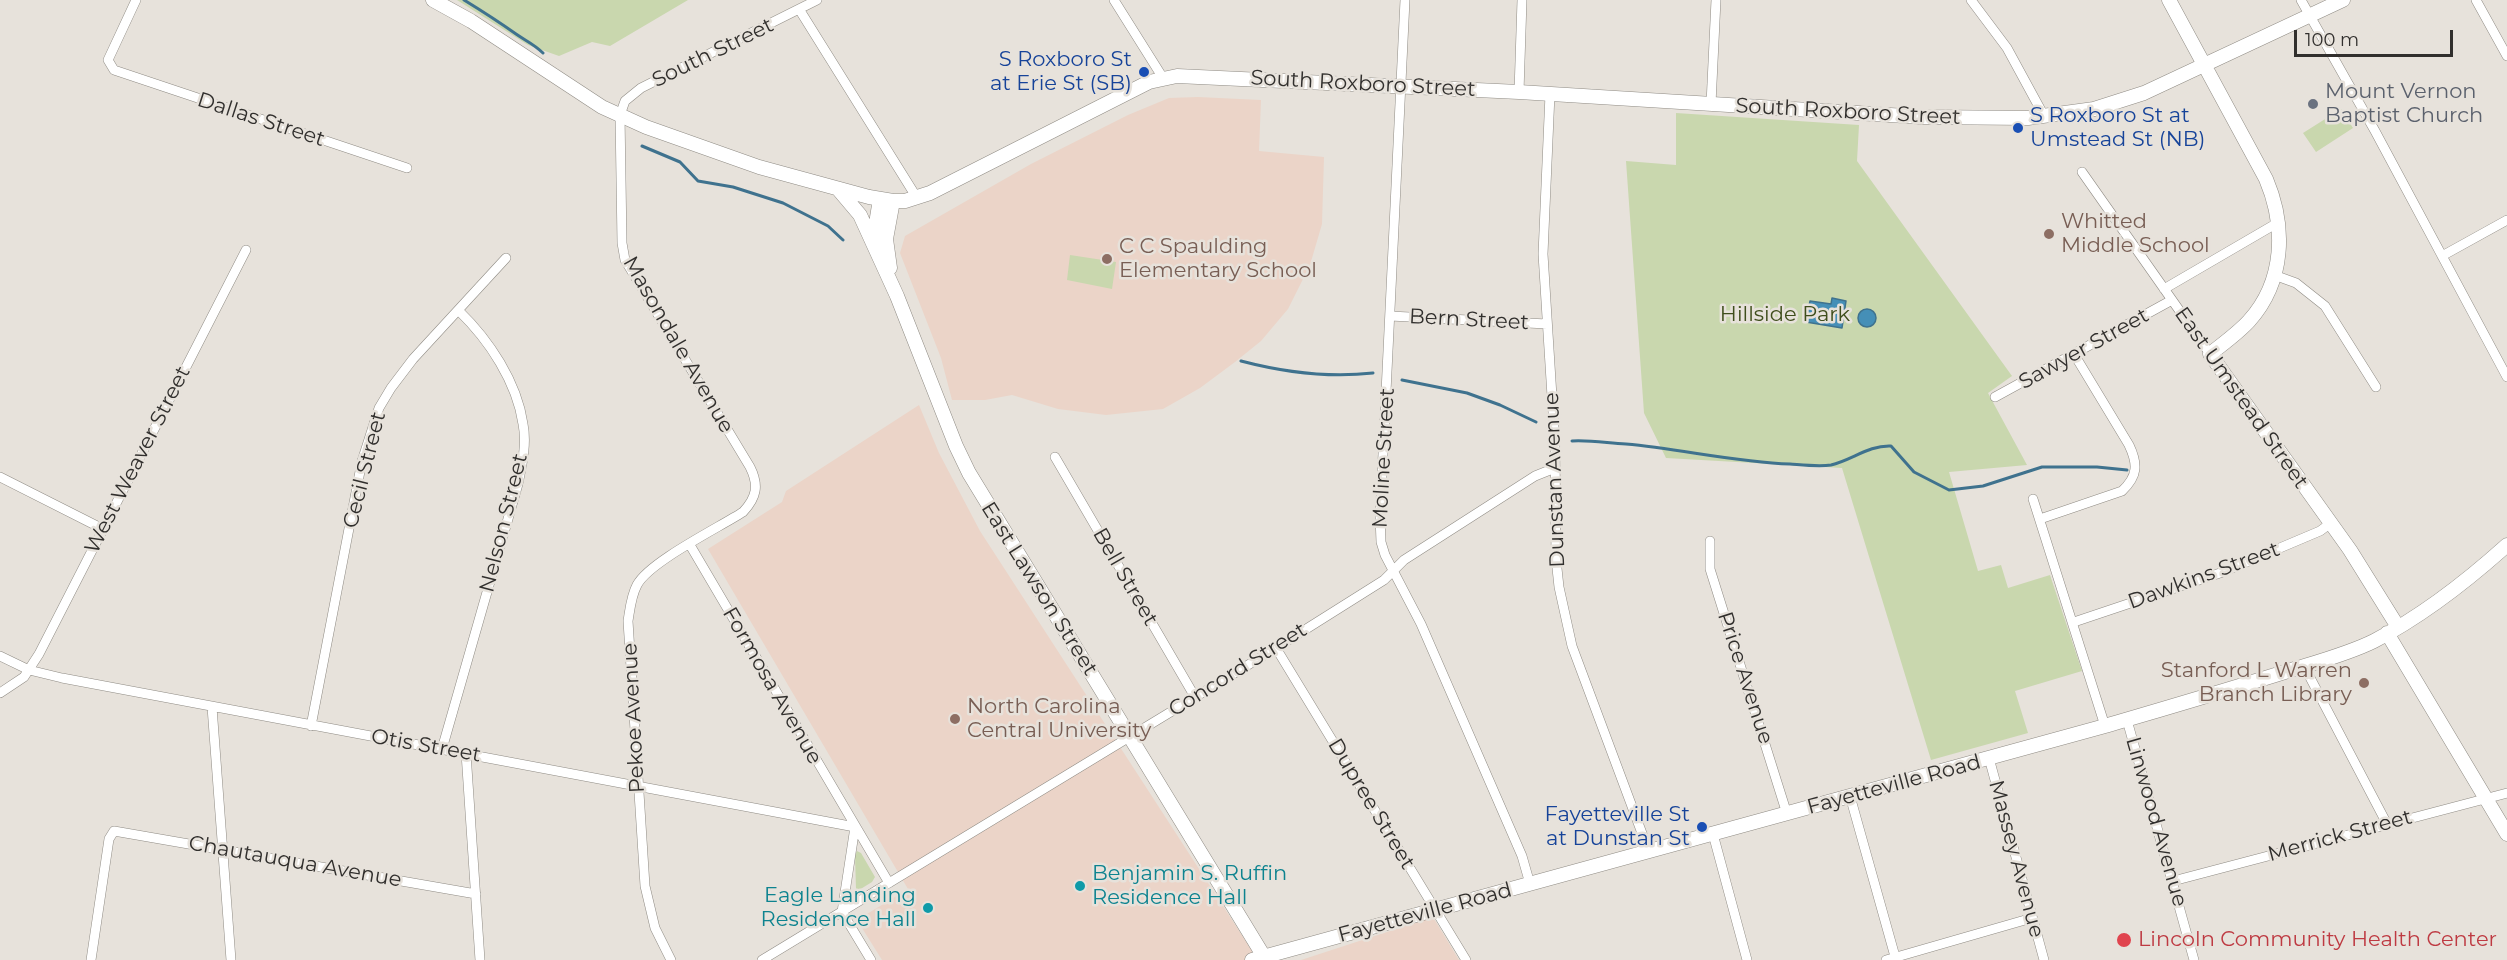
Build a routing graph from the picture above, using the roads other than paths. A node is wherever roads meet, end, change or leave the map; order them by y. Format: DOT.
graph roads {
  1 [pos="136,0"];
  2 [pos="433,0"];
  3 [pos="817,0"];
  4 [pos="1114,0"];
  5 [pos="1406,0"];
  6 [pos="1522,0"];
  7 [pos="1716,0"];
  8 [pos="1971,0"];
  9 [pos="2169,0"];
  10 [pos="2301,0"];
  11 [pos="2343,0"];
  12 [pos="2476,0"];
  13 [pos="799,9"];
  14 [pos="2310,16"];
  15 [pos="2507,56"];
  16 [pos="2205,66"];
  17 [pos="1163,78"];
  18 [pos="1402,87"];
  19 [pos="1519,92"];
  20 [pos="1550,94"];
  21 [pos="1711,104"];
  22 [pos="620,116"];
  23 [pos="2044,116"];
  24 [pos="407,168"];
  25 [pos="2082,172"];
  26 [pos="838,189"];
  27 [pos="917,198"];
  28 [pos="886,200"];
  29 [pos="2507,220"];
  30 [pos="2279,222"];
  31 [pos="873,242"];
  32 [pos="246,250"];
  33 [pos="2442,256"];
  34 [pos="506,258"];
  35 [pos="2274,275"];
  36 [pos="2164,289"];
  37 [pos="897,296"];
  38 [pos="2172,300"];
  39 [pos="459,311"];
  40 [pos="1390,316"];
  41 [pos="1547,324"];
  42 [pos="2074,354"];
  43 [pos="2210,354"];
  44 [pos="2507,377"];
  45 [pos="2376,387"];
  46 [pos="1995,397"];
  47 [pos="1055,458"];
  48 [pos="1555,468"];
  49 [pos="0,477"];
  50 [pos="2033,499"];
  51 [pos="2040,519"];
  52 [pos="729,520"];
  53 [pos="2331,523"];
  54 [pos="104,529"];
  55 [pos="1710,541"];
  56 [pos="2507,544"];
  57 [pos="690,545"];
  58 [pos="1393,571"];
  59 [pos="2074,622"];
  60 [pos="2392,630"];
  61 [pos="1276,648"];
  62 [pos="0,656"];
  63 [pos="2304,666"];
  64 [pos="29,669"];
  65 [pos="0,693"];
  66 [pos="1195,697"];
  67 [pos="212,707"];
  68 [pos="2127,720"];
  69 [pos="311,726"];
  70 [pos="2105,726"];
  71 [pos="1130,736"];
  72 [pos="442,748"];
  73 [pos="466,753"];
  74 [pos="1989,758"];
  75 [pos="638,787"];
  76 [pos="2507,793"];
  77 [pos="1850,796"];
  78 [pos="2486,798"];
  79 [pos="1787,814"];
  80 [pos="2387,824"];
  81 [pos="855,827"];
  82 [pos="1713,834"];
  83 [pos="2507,834"];
  84 [pos="223,849"];
  85 [pos="1649,852"];
  86 [pos="2173,881"];
  87 [pos="889,883"];
  88 [pos="1530,884"];
  89 [pos="476,894"];
  90 [pos="1435,910"];
  91 [pos="842,912"];
  92 [pos="2032,918"];
  93 [pos="1261,959"];
  94 [pos="1892,959"];
  95 [pos="92,960"];
  96 [pos="231,960"];
  97 [pos="480,960"];
  98 [pos="671,960"];
  99 [pos="762,960"];
  100 [pos="871,960"];
  101 [pos="1466,960"];
  102 [pos="1747,960"];
  103 [pos="2044,960"];
  104 [pos="2194,960"];
  1 -- 24 [label="street, Dallas Street"];
  2 -- 22 [label="street, South Roxboro Street"];
  3 -- 13 [label="street, South Street"];
  4 -- 17 [label="street"];
  5 -- 18 [label="street, Moline Street"];
  6 -- 19 [label="street"];
  7 -- 21 [label="street"];
  8 -- 23 [label="street"];
  9 -- 16 [label="street"];
  10 -- 14 [label="street"];
  11 -- 14 [label="street, South Roxboro Street"];
  12 -- 15 [label="street"];
  13 -- 22 [label="street, South Street"];
  13 -- 27 [label="street"];
  14 -- 16 [label="street, South Roxboro Street"];
  14 -- 33 [label="street"];
  16 -- 23 [label="street, South Roxboro Street"];
  16 -- 30 [label="street"];
  17 -- 18 [label="street, South Roxboro Street"];
  17 -- 27 [label="street, South Roxboro Street"];
  18 -- 19 [label="street, South Roxboro Street"];
  18 -- 40 [label="street, Moline Street"];
  19 -- 20 [label="street, South Roxboro Street"];
  20 -- 21 [label="street, South Roxboro Street"];
  20 -- 41 [label="street, Dunstan Avenue"];
  21 -- 23 [label="street, South Roxboro Street"];
  22 -- 26 [label="street, South Roxboro Street"];
  22 -- 52 [label="street, Masondale Avenue"];
  25 -- 36 [label="street, East Umstead Street"];
  26 -- 28 [label="street, South Roxboro Street"];
  26 -- 31 [label="street, East Lawson Street"];
  27 -- 28 [label="street, South Roxboro Street"];
  28 -- 31 [label="street"];
  28 -- 37 [label="street, East Lawson Street"];
  29 -- 33 [label="street"];
  30 -- 35 [label="street"];
  30 -- 36 [label="street, Sawyer Street"];
  31 -- 37 [label="street, East Lawson Street"];
  32 -- 54 [label="street, West Weaver Street"];
  33 -- 44 [label="street"];
  34 -- 39 [label="street, Cecil Street"];
  35 -- 43 [label="street"];
  35 -- 45 [label="street"];
  36 -- 38 [label="street, East Umstead Street"];
  37 -- 71 [label="street, East Lawson Street"];
  38 -- 42 [label="street, Sawyer Street"];
  38 -- 43 [label="street, East Umstead Street"];
  39 -- 69 [label="street, Cecil Street"];
  39 -- 72 [label="street, Nelson Street"];
  40 -- 41 [label="street, Bern Street"];
  40 -- 58 [label="street, Moline Street"];
  41 -- 48 [label="street, Dunstan Avenue"];
  42 -- 46 [label="street, Sawyer Street"];
  42 -- 51 [label="street"];
  43 -- 53 [label="street, East Umstead Street"];
  47 -- 66 [label="street, Bell Street"];
  48 -- 58 [label="street, Concord Street"];
  48 -- 85 [label="street, Dunstan Avenue"];
  49 -- 54 [label="street"];
  50 -- 51 [label="street, Linwood Avenue"];
  51 -- 59 [label="street, Linwood Avenue"];
  52 -- 57 [label="street, Pekoe Avenue"];
  53 -- 59 [label="street, Dawkins Street"];
  53 -- 60 [label="street, East Umstead Street"];
  54 -- 64 [label="street, West Weaver Street"];
  55 -- 79 [label="street, Price Avenue"];
  56 -- 60 [label="street, Fayetteville Road"];
  57 -- 75 [label="street, Pekoe Avenue"];
  57 -- 81 [label="street, Formosa Avenue"];
  58 -- 61 [label="street, Concord Street"];
  58 -- 88 [label="street, Moline Street"];
  59 -- 70 [label="street, Linwood Avenue"];
  60 -- 63 [label="street, Fayetteville Road"];
  60 -- 78 [label="street, East Umstead Street"];
  61 -- 66 [label="street, Concord Street"];
  61 -- 90 [label="street, Dupree Street"];
  62 -- 64 [label="street, Otis Street"];
  63 -- 68 [label="street, Fayetteville Road"];
  63 -- 80 [label="street"];
  64 -- 65 [label="street, West Weaver Street"];
  64 -- 67 [label="street, Otis Street"];
  66 -- 71 [label="street, Concord Street"];
  67 -- 69 [label="street, Otis Street"];
  67 -- 84 [label="street"];
  68 -- 70 [label="street, Fayetteville Road"];
  68 -- 86 [label="street, Linwood Avenue"];
  69 -- 72 [label="street, Otis Street"];
  70 -- 74 [label="street, Fayetteville Road"];
  71 -- 87 [label="street, Concord Street"];
  71 -- 93 [label="street, East Lawson Street"];
  72 -- 73 [label="street, Otis Street"];
  73 -- 75 [label="street, Otis Street"];
  73 -- 89 [label="street"];
  74 -- 77 [label="street, Fayetteville Road"];
  74 -- 92 [label="street, Massey Avenue"];
  75 -- 81 [label="street, Otis Street"];
  75 -- 98 [label="street, Pekoe Avenue"];
  76 -- 78 [label="street, Merrick Street"];
  77 -- 79 [label="street, Fayetteville Road"];
  77 -- 94 [label="street"];
  78 -- 80 [label="street, Merrick Street"];
  78 -- 83 [label="street, East Umstead Street"];
  79 -- 82 [label="street, Fayetteville Road"];
  80 -- 86 [label="street, Merrick Street"];
  81 -- 87 [label="street, Formosa Avenue"];
  81 -- 91 [label="street"];
  82 -- 85 [label="street, Fayetteville Road"];
  82 -- 102 [label="street"];
  84 -- 89 [label="street, Chautauqua Avenue"];
  84 -- 95 [label="street, Chautauqua Avenue"];
  84 -- 96 [label="street"];
  85 -- 88 [label="street, Fayetteville Road"];
  86 -- 104 [label="street, Linwood Avenue"];
  87 -- 91 [label="street, Concord Street"];
  88 -- 90 [label="street, Fayetteville Road"];
  89 -- 97 [label="street"];
  90 -- 93 [label="street, Fayetteville Road"];
  90 -- 101 [label="street, Dupree Street"];
  91 -- 99 [label="street, Concord Street"];
  91 -- 100 [label="street"];
  92 -- 94 [label="street"];
  92 -- 103 [label="street, Massey Avenue"];
}
